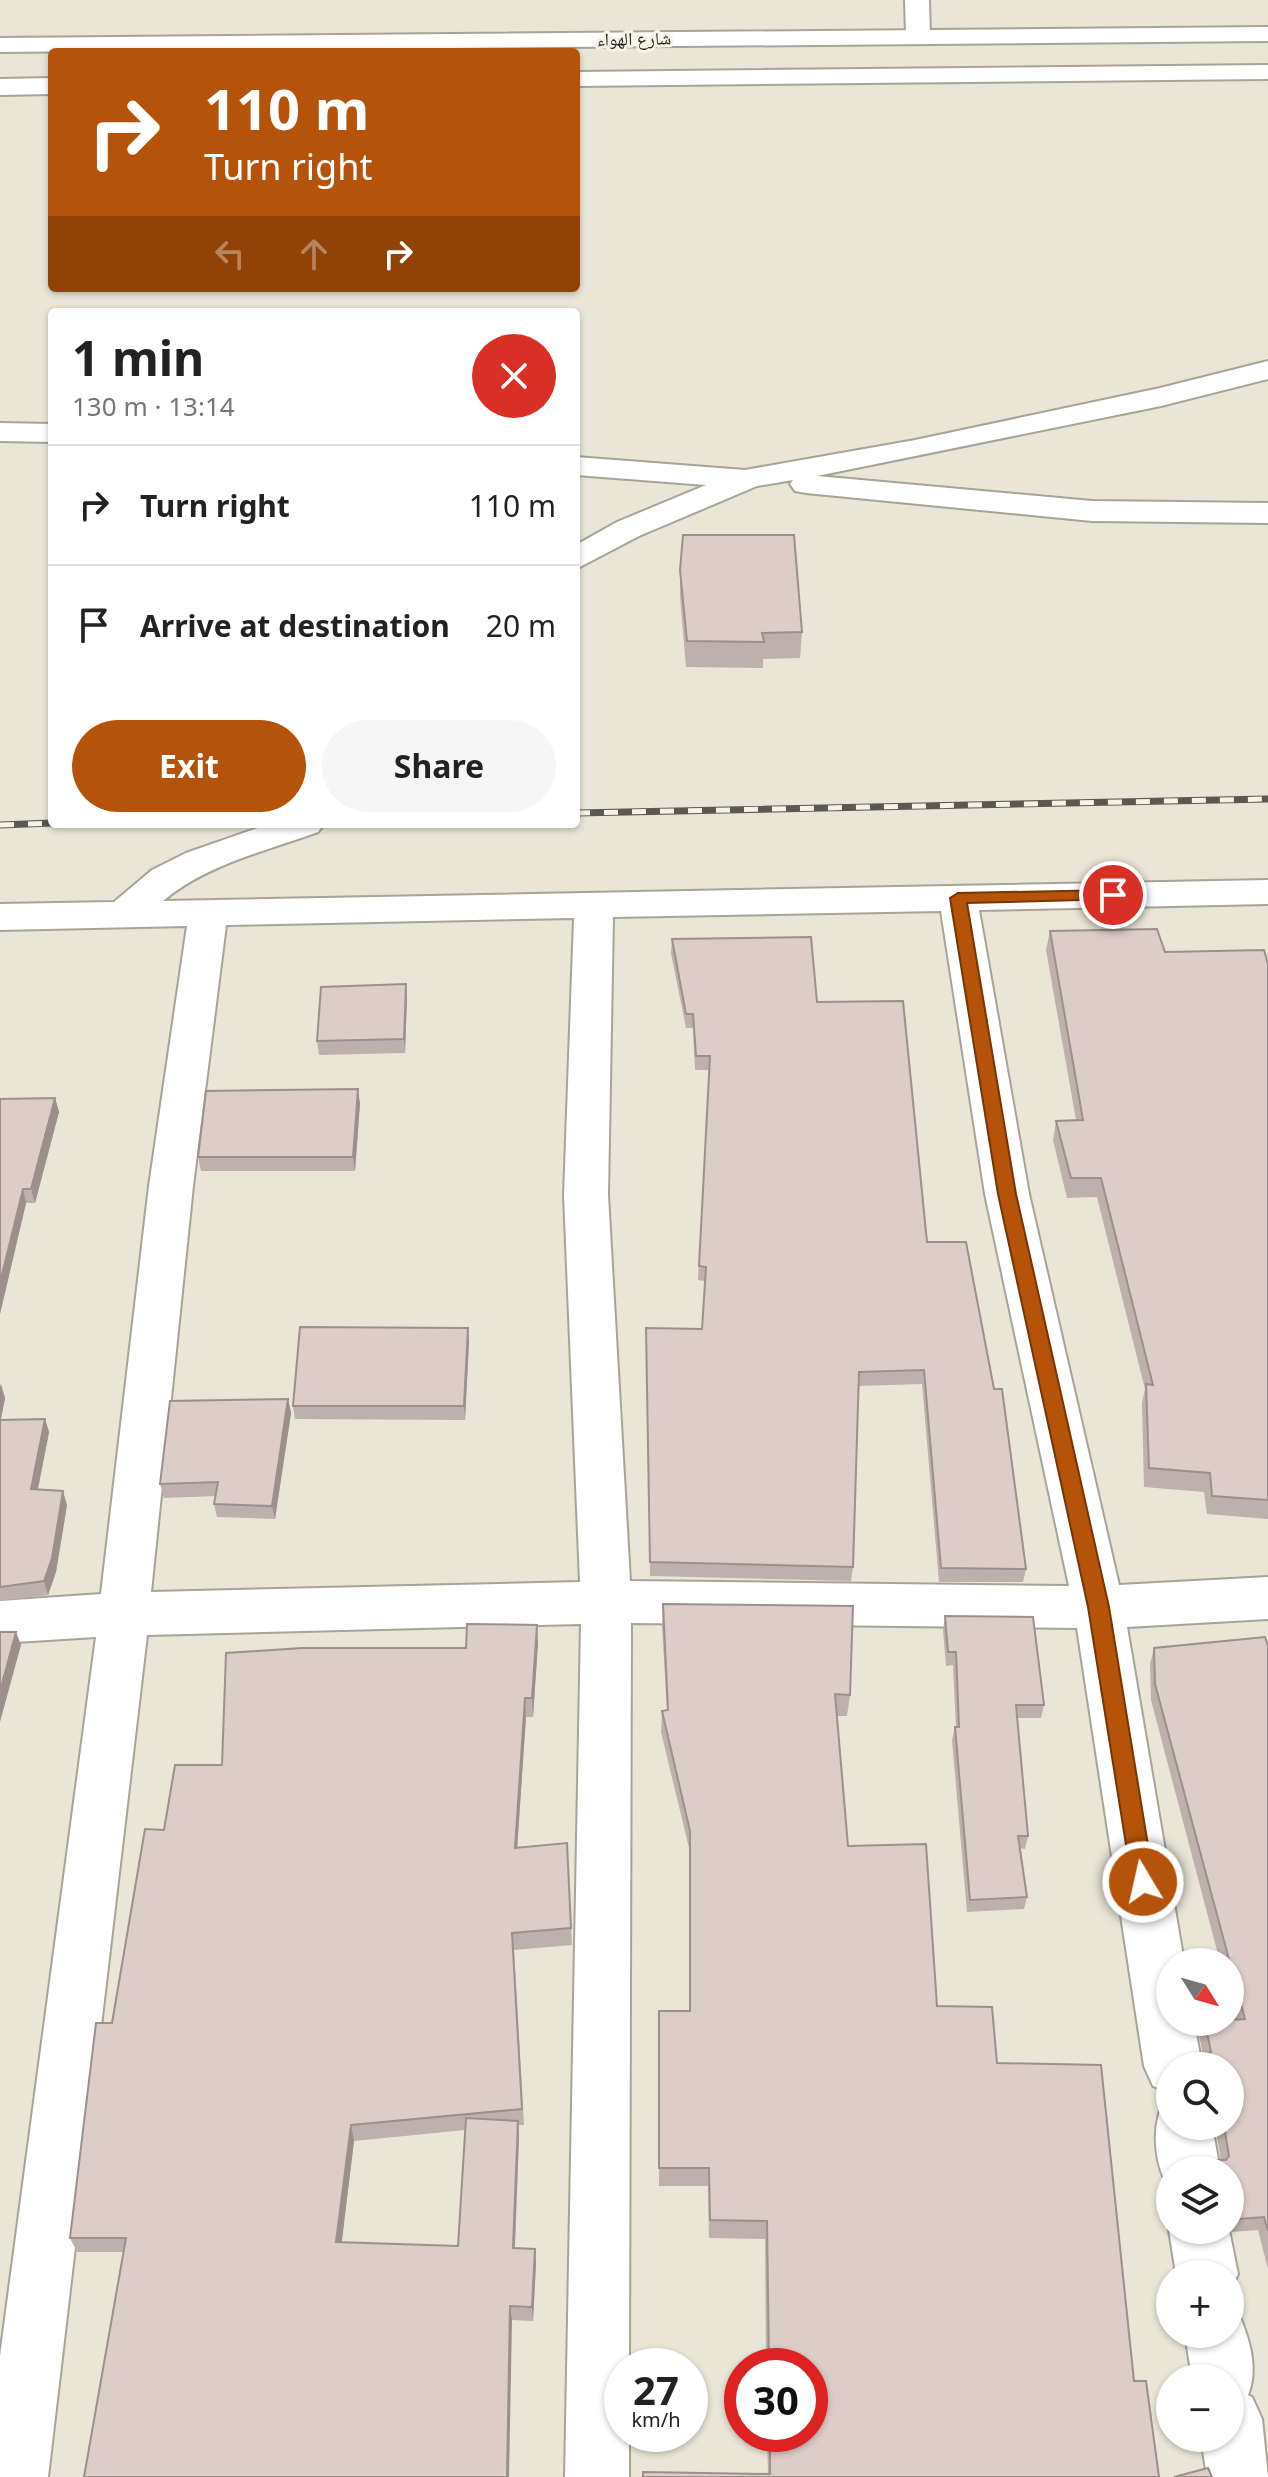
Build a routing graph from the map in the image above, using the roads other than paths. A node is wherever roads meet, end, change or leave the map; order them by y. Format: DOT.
graph roads {
  1 [pos="917,0"];
  2 [pos="1268,34"];
  3 [pos="918,35"];
  4 [pos="0,45"];
  5 [pos="1268,72"];
  6 [pos="580,79"];
  7 [pos="48,86"];
  8 [pos="0,87"];
  9 [pos="1268,370"];
  10 [pos="0,432"];
  11 [pos="48,433"];
  12 [pos="580,466"];
  13 [pos="749,478"];
  14 [pos="1268,513"];
  15 [pos="580,557"];
  16 [pos="294,828"];
  17 [pos="1268,892"];
  18 [pos="958,898"];
  19 [pos="594,906"];
  20 [pos="208,912"];
  21 [pos="123,915"];
  22 [pos="0,917"];
  23 [pos="1268,1598"];
  24 [pos="606,1602"];
  25 [pos="1099,1607"];
  26 [pos="124,1614"];
  27 [pos="0,1622"];
  28 [pos="1171,2052"];
  29 [pos="1235,2452"];
  30 [pos="16,2477"];
  31 [pos="597,2477"];
  32 [pos="1239,2477"];
  1 -- 3 [label="street"];
  2 -- 3 [label="street, شارع الهواء"];
  3 -- 4 [label="street, شارع الهواء"];
  5 -- 6 [label="street, شارع الهواء"];
  7 -- 8 [label="street"];
  9 -- 13 [label="street"];
  10 -- 11 [label="street"];
  12 -- 13 [label="street"];
  13 -- 14 [label="street"];
  13 -- 15 [label="street"];
  16 -- 21 [label="street"];
  17 -- 18 [label="street"];
  18 -- 19 [label="street"];
  18 -- 25 [label="street"];
  19 -- 20 [label="street"];
  19 -- 24 [label="street"];
  20 -- 21 [label="street"];
  20 -- 26 [label="street"];
  21 -- 22 [label="street"];
  23 -- 25 [label="street"];
  24 -- 25 [label="street"];
  24 -- 26 [label="street"];
  24 -- 31 [label="street"];
  25 -- 28 [label="street"];
  26 -- 27 [label="street"];
  26 -- 30 [label="street"];
  29 -- 32 [label="street"];
}
